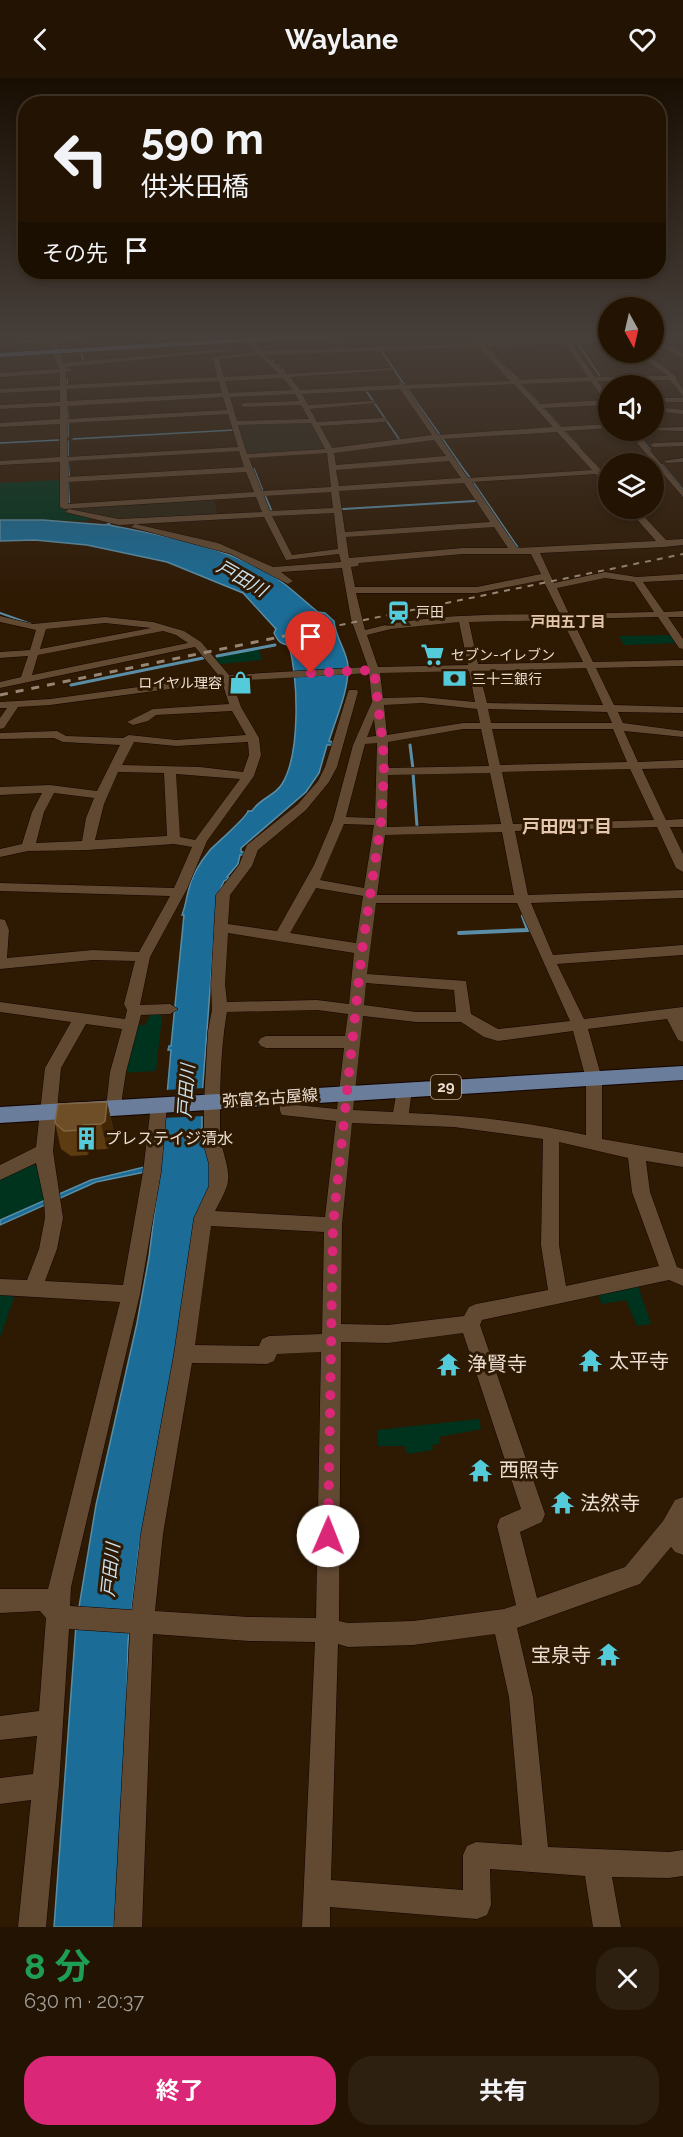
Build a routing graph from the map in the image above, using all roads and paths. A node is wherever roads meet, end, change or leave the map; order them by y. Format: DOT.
graph roads {
  1 [pos="58,421"];
  2 [pos="63,421"];
  3 [pos="354,421"];
  4 [pos="385,421"];
  5 [pos="427,421"];
  6 [pos="552,421"];
  7 [pos="234,423"];
  8 [pos="315,423"];
  9 [pos="0,425"];
  10 [pos="389,427"];
  11 [pos="598,427"];
  12 [pos="559,429"];
  13 [pos="683,429"];
  14 [pos="664,430"];
  15 [pos="437,436"];
  16 [pos="651,441"];
  17 [pos="683,444"];
  18 [pos="654,445"];
  19 [pos="330,451"];
  20 [pos="243,452"];
  21 [pos="452,458"];
  22 [pos="64,459"];
  23 [pos="683,460"];
  24 [pos="667,461"];
  25 [pos="0,463"];
  26 [pos="333,468"];
  27 [pos="249,469"];
  28 [pos="674,469"];
  29 [pos="598,472"];
  30 [pos="664,475"];
  31 [pos="64,480"];
  32 [pos="467,481"];
  33 [pos="335,489"];
  34 [pos="258,494"];
  35 [pos="683,495"];
  36 [pos="68,506"];
  37 [pos="338,510"];
  38 [pos="267,514"];
  39 [pos="642,519"];
  40 [pos="119,522"];
  41 [pos="497,524"];
  42 [pos="341,535"];
  43 [pos="683,542"];
  44 [pos="664,544"];
  45 [pos="514,550"];
  46 [pos="343,551"];
  47 [pos="535,552"];
  48 [pos="289,558"];
  49 [pos="258,561"];
  50 [pos="346,563"];
  51 [pos="272,570"];
  52 [pos="547,576"];
  53 [pos="683,577"];
  54 [pos="637,580"];
  55 [pos="288,581"];
  56 [pos="552,586"];
  57 [pos="350,590"];
  58 [pos="683,614"];
  59 [pos="659,615"];
  60 [pos="567,617"];
  61 [pos="0,619"];
  62 [pos="463,619"];
  63 [pos="42,626"];
  64 [pos="164,628"];
  65 [pos="361,634"];
  66 [pos="197,644"];
  67 [pos="683,646"];
  68 [pos="34,653"];
  69 [pos="0,655"];
  70 [pos="683,663"];
  71 [pos="590,665"];
  72 [pos="473,668"];
  73 [pos="374,670"];
  74 [pos="226,678"];
  75 [pos="26,679"];
  76 [pos="0,685"];
  77 [pos="353,692"];
  78 [pos="378,702"];
  79 [pos="0,705"];
  80 [pos="14,705"];
  81 [pos="482,706"];
  82 [pos="235,707"];
  83 [pos="609,708"];
  84 [pos="683,710"];
  85 [pos="133,722"];
  86 [pos="0,726"];
  87 [pos="487,728"];
  88 [pos="619,729"];
  89 [pos="683,734"];
  90 [pos="0,736"];
  91 [pos="253,738"];
  92 [pos="683,739"];
  93 [pos="128,742"];
  94 [pos="383,743"];
  95 [pos="359,744"];
  96 [pos="683,764"];
  97 [pos="634,766"];
  98 [pos="114,768"];
  99 [pos="496,770"];
  100 [pos="170,771"];
  101 [pos="384,772"];
  102 [pos="248,776"];
  103 [pos="50,789"];
  104 [pos="0,791"];
  105 [pos="101,795"];
  106 [pos="339,820"];
  107 [pos="683,823"];
  108 [pos="662,824"];
  109 [pos="380,827"];
  110 [pos="508,828"];
  111 [pos="174,840"];
  112 [pos="201,845"];
  113 [pos="88,846"];
  114 [pos="28,847"];
  115 [pos="0,853"];
  116 [pos="683,868"];
  117 [pos="313,883"];
  118 [pos="0,887"];
  119 [pos="177,892"];
  120 [pos="683,894"];
  121 [pos="370,896"];
  122 [pos="522,899"];
  123 [pos="0,923"];
  124 [pos="220,927"];
  125 [pos="281,936"];
  126 [pos="362,950"];
  127 [pos="683,950"];
  128 [pos="143,957"];
  129 [pos="0,958"];
  130 [pos="548,960"];
  131 [pos="0,964"];
  132 [pos="359,978"];
  133 [pos="0,1007"];
  134 [pos="219,1007"];
  135 [pos="356,1008"];
  136 [pos="170,1009"];
  137 [pos="678,1012"];
  138 [pos="82,1017"];
  139 [pos="133,1017"];
  140 [pos="464,1017"];
  141 [pos="579,1024"];
  142 [pos="683,1036"];
  143 [pos="352,1041"];
  144 [pos="266,1042"];
  145 [pos="683,1073"];
  146 [pos="594,1079"];
  147 [pos="404,1089"];
  148 [pos="347,1092"];
  149 [pos="288,1096"];
  150 [pos="211,1102"];
  151 [pos="160,1105"];
  152 [pos="114,1107"];
  153 [pos="48,1111"];
  154 [pos="0,1115"];
  155 [pos="345,1116"];
  156 [pos="400,1117"];
  157 [pos="551,1134"];
  158 [pos="594,1142"];
  159 [pos="45,1151"];
  160 [pos="636,1153"];
  161 [pos="683,1160"];
  162 [pos="0,1173"];
  163 [pos="203,1218"];
  164 [pos="333,1225"];
  165 [pos="676,1275"];
  166 [pos="0,1287"];
  167 [pos="33,1288"];
  168 [pos="131,1294"];
  169 [pos="558,1295"];
  170 [pos="470,1323"];
  171 [pos="331,1338"];
  172 [pos="184,1354"];
  173 [pos="683,1508"];
  174 [pos="677,1537"];
  175 [pos="0,1601"];
  176 [pos="529,1612"];
  177 [pos="63,1616"];
  178 [pos="504,1621"];
  179 [pos="142,1622"];
  180 [pos="327,1630"];
  181 [pos="51,1722"];
  182 [pos="0,1728"];
  183 [pos="46,1785"];
  184 [pos="0,1791"];
  185 [pos="536,1860"];
  186 [pos="596,1863"];
  187 [pos="683,1863"];
  188 [pos="317,1892"];
  189 [pos="32,1927"];
  190 [pos="128,1927"];
  191 [pos="316,1927"];
  192 [pos="607,1927"];
  1 -- 9 [label="street"];
  2 -- 22 [label="street"];
  3 -- 8 [label="street"];
  4 -- 10 [label="street"];
  5 -- 15 [label="street"];
  6 -- 12 [label="street"];
  7 -- 8 [label="street"];
  7 -- 20 [label="street"];
  8 -- 19 [label="street"];
  11 -- 12 [label="street"];
  12 -- 15 [label="street"];
  12 -- 29 [label="street"];
  13 -- 14 [label="street"];
  15 -- 19 [label="street"];
  15 -- 21 [label="street"];
  16 -- 18 [label="street"];
  17 -- 18 [label="street"];
  18 -- 24 [label="street"];
  19 -- 20 [label="street"];
  19 -- 26 [label="street"];
  20 -- 22 [label="street"];
  20 -- 27 [label="street"];
  21 -- 26 [label="street"];
  21 -- 32 [label="street"];
  22 -- 25 [label="street"];
  22 -- 31 [label="street"];
  23 -- 24 [label="street"];
  24 -- 28 [label="street"];
  26 -- 33 [label="street"];
  27 -- 31 [label="street"];
  27 -- 34 [label="street"];
  29 -- 32 [label="street"];
  30 -- 35 [label="street"];
  31 -- 36 [label="street"];
  32 -- 33 [label="street"];
  32 -- 41 [label="street"];
  33 -- 34 [label="street"];
  33 -- 37 [label="street"];
  34 -- 36 [label="street"];
  34 -- 38 [label="street"];
  36 -- 40 [label="street"];
  37 -- 38 [label="street"];
  37 -- 42 [label="street"];
  38 -- 40 [label="street"];
  38 -- 48 [label="street"];
  39 -- 44 [label="street"];
  40 -- 49 [label="street"];
  41 -- 42 [label="street"];
  41 -- 45 [label="street"];
  42 -- 46 [label="street"];
  43 -- 44 [label="street"];
  44 -- 47 [label="street"];
  45 -- 47 [label="street"];
  45 -- 50 [label="street"];
  46 -- 48 [label="street"];
  46 -- 50 [label="street"];
  47 -- 50 [label="street"];
  47 -- 52 [label="street"];
  48 -- 49 [label="street"];
  49 -- 51 [label="street"];
  50 -- 51 [label="street"];
  50 -- 57 [label="street"];
  51 -- 55 [label="street"];
  52 -- 56 [label="street"];
  52 -- 57 [label="street"];
  53 -- 54 [label="street"];
  54 -- 56 [label="street"];
  54 -- 59 [label="street"];
  56 -- 60 [label="street"];
  57 -- 65 [label="street"];
  58 -- 59 [label="street"];
  59 -- 60 [label="street"];
  59 -- 67 [label="street"];
  60 -- 62 [label="street"];
  60 -- 71 [label="street"];
  61 -- 63 [label="street"];
  62 -- 65 [label="street"];
  62 -- 72 [label="street"];
  63 -- 64 [label="street"];
  63 -- 68 [label="street"];
  64 -- 66 [label="street"];
  64 -- 68 [label="street"];
  65 -- 73 [label="street"];
  66 -- 74 [label="street"];
  66 -- 75 [label="street"];
  68 -- 69 [label="street"];
  68 -- 75 [label="street"];
  70 -- 71 [label="street"];
  71 -- 72 [label="street"];
  71 -- 83 [label="street"];
  72 -- 73 [label="street"];
  72 -- 81 [label="street"];
  73 -- 74 [label="street"];
  73 -- 78 [label="street"];
  74 -- 80 [label="street"];
  74 -- 82 [label="street"];
  75 -- 76 [label="street"];
  77 -- 124 [label="street"];
  78 -- 81 [label="street"];
  78 -- 94 [label="street"];
  78 -- 95 [label="street"];
  79 -- 80 [label="street"];
  80 -- 86 [label="street"];
  81 -- 83 [label="street"];
  81 -- 87 [label="street"];
  82 -- 85 [label="street"];
  82 -- 91 [label="street"];
  83 -- 84 [label="street"];
  83 -- 88 [label="street"];
  87 -- 88 [label="street"];
  87 -- 94 [label="street"];
  87 -- 99 [label="street"];
  88 -- 89 [label="street"];
  88 -- 92 [label="street"];
  88 -- 97 [label="street"];
  90 -- 93 [label="street"];
  91 -- 93 [label="street"];
  91 -- 102 [label="street"];
  93 -- 98 [label="street"];
  94 -- 95 [label="street"];
  94 -- 101 [label="street"];
  95 -- 106 [label="street"];
  96 -- 97 [label="street"];
  97 -- 99 [label="street"];
  97 -- 108 [label="street"];
  98 -- 100 [label="street"];
  98 -- 105 [label="street"];
  99 -- 101 [label="street"];
  99 -- 110 [label="street"];
  100 -- 102 [label="street"];
  100 -- 111 [label="street"];
  101 -- 109 [label="street"];
  102 -- 112 [label="street"];
  103 -- 104 [label="street"];
  103 -- 105 [label="street"];
  103 -- 114 [label="street"];
  105 -- 113 [label="street"];
  106 -- 109 [label="street"];
  106 -- 117 [label="street"];
  107 -- 108 [label="street"];
  108 -- 110 [label="street"];
  108 -- 116 [label="street"];
  109 -- 110 [label="street"];
  109 -- 121 [label="street"];
  110 -- 122 [label="street"];
  111 -- 112 [label="street"];
  111 -- 113 [label="street"];
  112 -- 119 [label="street"];
  113 -- 114 [label="street"];
  114 -- 115 [label="street"];
  117 -- 121 [label="street"];
  117 -- 125 [label="street"];
  118 -- 119 [label="street"];
  119 -- 128 [label="street"];
  120 -- 122 [label="street"];
  121 -- 122 [label="street"];
  121 -- 126 [label="street"];
  122 -- 130 [label="street"];
  123 -- 129 [label="street"];
  124 -- 125 [label="street"];
  124 -- 134 [label="street"];
  125 -- 126 [label="street"];
  126 -- 132 [label="street"];
  127 -- 130 [label="street"];
  128 -- 131 [label="street"];
  128 -- 139 [label="street"];
  130 -- 141 [label="street"];
  132 -- 135 [label="street"];
  132 -- 140 [label="street"];
  133 -- 138 [label="street"];
  134 -- 135 [label="street"];
  134 -- 150 [label="street"];
  135 -- 140 [label="street"];
  135 -- 143 [label="street"];
  136 -- 139 [label="street"];
  137 -- 141 [label="street"];
  137 -- 142 [label="street"];
  138 -- 139 [label="street"];
  138 -- 153 [label="street"];
  139 -- 152 [label="street"];
  140 -- 141 [label="street"];
  141 -- 146 [label="street"];
  143 -- 144 [label="street"];
  143 -- 148 [label="street"];
  145 -- 146 [label="main road, 弥富名古屋線 / 29"];
  146 -- 147 [label="main road, 弥富名古屋線 / 29"];
  146 -- 158 [label="street"];
  147 -- 148 [label="main road, 弥富名古屋線 / 29"];
  147 -- 156 [label="street"];
  148 -- 149 [label="main road, 弥富名古屋線 / 29"];
  148 -- 155 [label="street"];
  149 -- 150 [label="main road, 弥富名古屋線 / 29"];
  149 -- 155 [label="street"];
  150 -- 151 [label="main road, 弥富名古屋線 / 29"];
  150 -- 163 [label="street"];
  151 -- 152 [label="main road, 弥富名古屋線 / 29"];
  151 -- 168 [label="street"];
  152 -- 153 [label="main road, 弥富名古屋線 / 29"];
  153 -- 154 [label="main road, 弥富名古屋線 / 29"];
  153 -- 159 [label="street"];
  155 -- 156 [label="street"];
  155 -- 164 [label="street"];
  156 -- 157 [label="street"];
  157 -- 158 [label="street"];
  157 -- 169 [label="street"];
  158 -- 160 [label="street"];
  159 -- 162 [label="street"];
  159 -- 167 [label="street"];
  160 -- 161 [label="street"];
  160 -- 165 [label="street"];
  163 -- 164 [label="street"];
  163 -- 172 [label="street"];
  164 -- 171 [label="street"];
  165 -- 169 [label="street"];
  166 -- 167 [label="street"];
  167 -- 168 [label="street"];
  168 -- 177 [label="street"];
  169 -- 170 [label="street"];
  170 -- 171 [label="street"];
  170 -- 176 [label="street"];
  171 -- 172 [label="street"];
  171 -- 180 [label="street"];
  172 -- 179 [label="street"];
  173 -- 174 [label="street"];
  174 -- 176 [label="street"];
  175 -- 177 [label="street"];
  176 -- 178 [label="street"];
  177 -- 179 [label="street"];
  177 -- 181 [label="street"];
  178 -- 180 [label="street"];
  178 -- 185 [label="street"];
  179 -- 180 [label="street"];
  179 -- 190 [label="street"];
  180 -- 188 [label="street"];
  181 -- 182 [label="street"];
  181 -- 183 [label="street"];
  183 -- 184 [label="street"];
  183 -- 189 [label="street"];
  185 -- 186 [label="street"];
  185 -- 188 [label="street"];
  186 -- 187 [label="street"];
  186 -- 192 [label="street"];
  188 -- 191 [label="street"];
}
